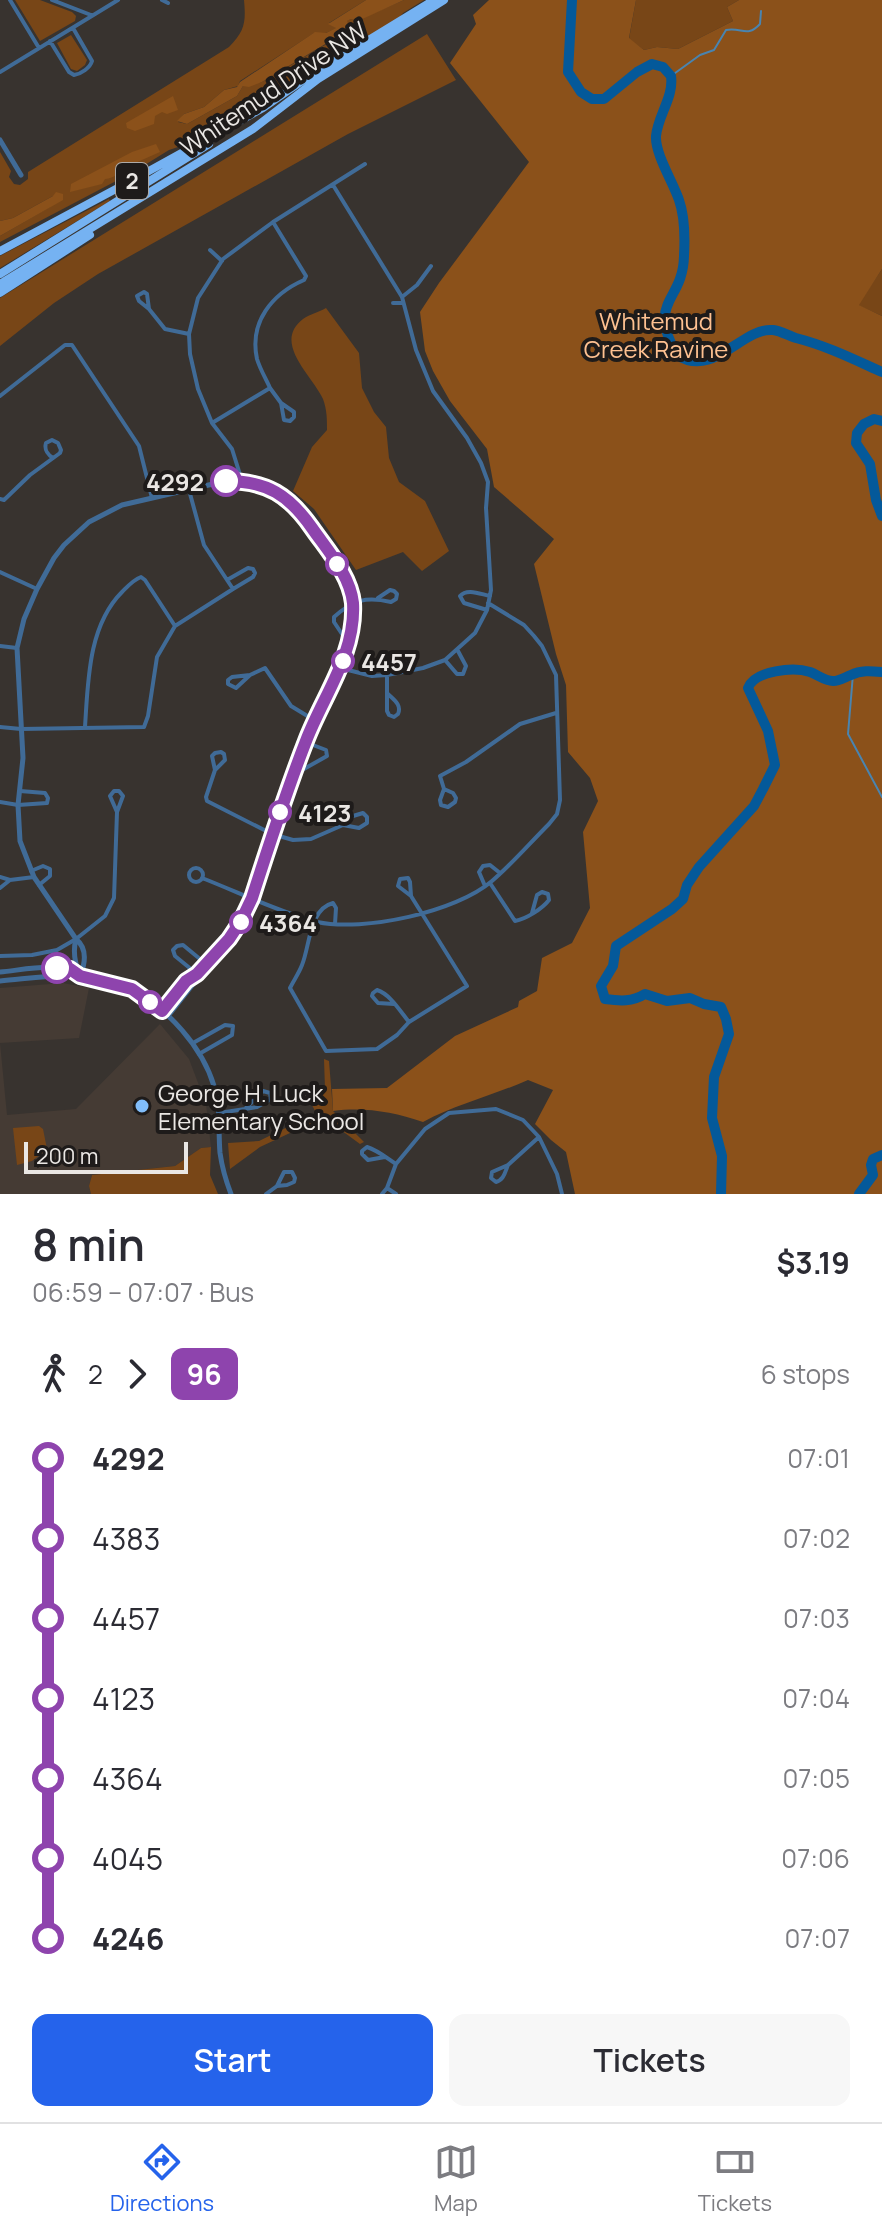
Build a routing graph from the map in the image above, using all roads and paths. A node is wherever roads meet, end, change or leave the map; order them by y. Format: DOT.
graph roads {
  1 [pos="10,0"];
  2 [pos="52,0"];
  3 [pos="118,0"];
  4 [pos="162,0"];
  5 [pos="434,0"];
  6 [pos="444,0"];
  7 [pos="168,3"];
  8 [pos="92,16"];
  9 [pos="73,28"];
  10 [pos="50,41"];
  11 [pos="39,48"];
  12 [pos="0,72"];
  13 [pos="263,108"];
  14 [pos="0,140"];
  15 [pos="365,164"];
  16 [pos="21,175"];
  17 [pos="333,185"];
  18 [pos="137,200"];
  19 [pos="273,222"];
  20 [pos="210,250"];
  21 [pos="0,251"];
  22 [pos="222,261"];
  23 [pos="431,266"];
  24 [pos="0,274"];
  25 [pos="0,284"];
  26 [pos="0,293"];
  27 [pos="403,300"];
  28 [pos="393,303"];
  29 [pos="149,309"];
  30 [pos="189,334"];
  31 [pos="270,388"];
  32 [pos="0,396"];
  33 [pos="281,403"];
  34 [pos="212,423"];
  35 [pos="53,458"];
  36 [pos="242,481"];
  37 [pos="188,489"];
  38 [pos="152,498"];
  39 [pos="0,499"];
  40 [pos="0,572"];
  41 [pos="227,580"];
  42 [pos="37,589"];
  43 [pos="233,589"];
  44 [pos="490,596"];
  45 [pos="378,598"];
  46 [pos="353,602"];
  47 [pos="488,603"];
  48 [pos="487,610"];
  49 [pos="175,626"];
  50 [pos="349,645"];
  51 [pos="0,646"];
  52 [pos="17,648"];
  53 [pos="458,650"];
  54 [pos="445,660"];
  55 [pos="340,668"];
  56 [pos="250,675"];
  57 [pos="387,675"];
  58 [pos="388,694"];
  59 [pos="556,713"];
  60 [pos="314,720"];
  61 [pos="0,727"];
  62 [pos="85,727"];
  63 [pos="21,729"];
  64 [pos="305,742"];
  65 [pos="215,770"];
  66 [pos="293,775"];
  67 [pos="444,789"];
  68 [pos="20,791"];
  69 [pos="0,802"];
  70 [pos="18,805"];
  71 [pos="117,812"];
  72 [pos="343,825"];
  73 [pos="272,834"];
  74 [pos="500,873"];
  75 [pos="32,874"];
  76 [pos="0,877"];
  77 [pos="202,878"];
  78 [pos="10,880"];
  79 [pos="490,883"];
  80 [pos="39,885"];
  81 [pos="485,886"];
  82 [pos="0,888"];
  83 [pos="411,896"];
  84 [pos="252,898"];
  85 [pos="532,913"];
  86 [pos="421,914"];
  87 [pos="314,921"];
  88 [pos="335,925"];
  89 [pos="76,939"];
  90 [pos="0,956"];
  91 [pos="206,964"];
  92 [pos="1,972"];
  93 [pos="197,974"];
  94 [pos="80,976"];
  95 [pos="2,981"];
  96 [pos="394,1004"];
  97 [pos="162,1011"];
  98 [pos="168,1016"];
  99 [pos="409,1022"];
  100 [pos="193,1043"];
  101 [pos="199,1054"];
  102 [pos="246,1108"];
  103 [pos="219,1113"];
  104 [pos="539,1137"];
  105 [pos="385,1157"];
  106 [pos="396,1164"];
  107 [pos="508,1165"];
  108 [pos="277,1186"];
  109 [pos="387,1188"];
  110 [pos="231,1194"];
  111 [pos="266,1194"];
  112 [pos="382,1194"];
  113 [pos="396,1194"];
  114 [pos="562,1194"];
  1 -- 11 [label="street"];
  2 -- 8 [label="street"];
  3 -- 8 [label="street"];
  4 -- 7 [label="street"];
  5 -- 13 [label="highway, Whitemud Drive NW / 2"];
  6 -- 18 [label="highway, Whitemud Drive NW / 2"];
  8 -- 9 [label="street"];
  9 -- 10 [label="street"];
  9 -- 10 [label="street"];
  10 -- 11 [label="street"];
  11 -- 12 [label="street"];
  13 -- 21 [label="highway, Whitemud Drive NW / 2"];
  13 -- 24 [label="highway"];
  14 -- 16 [label="street"];
  15 -- 17 [label="street"];
  17 -- 19 [label="street"];
  17 -- 27 [label="street"];
  18 -- 25 [label="highway, Whitemud Drive NW / 2"];
  18 -- 26 [label="highway"];
  19 -- 22 [label="street"];
  19 -- 31 [label="street"];
  20 -- 22 [label="street"];
  22 -- 30 [label="street"];
  23 -- 27 [label="street"];
  27 -- 28 [label="street"];
  27 -- 44 [label="street"];
  29 -- 30 [label="street"];
  30 -- 34 [label="street"];
  31 -- 33 [label="street"];
  31 -- 34 [label="street"];
  32 -- 38 [label="street"];
  33 -- 33 [label="street"];
  34 -- 36 [label="street"];
  35 -- 35 [label="street"];
  35 -- 39 [label="street"];
  36 -- 37 [label="street"];
  36 -- 46 [label="street"];
  37 -- 38 [label="street"];
  37 -- 41 [label="street"];
  38 -- 42 [label="street"];
  40 -- 42 [label="street"];
  41 -- 43 [label="street"];
  41 -- 43 [label="street"];
  42 -- 52 [label="street"];
  43 -- 49 [label="street"];
  44 -- 47 [label="street"];
  44 -- 48 [label="street"];
  45 -- 46 [label="street"];
  46 -- 50 [label="street"];
  46 -- 50 [label="street"];
  47 -- 48 [label="street"];
  47 -- 59 [label="street"];
  48 -- 53 [label="street"];
  49 -- 62 [label="street"];
  49 -- 62 [label="street"];
  50 -- 55 [label="street"];
  51 -- 52 [label="street"];
  52 -- 63 [label="street"];
  53 -- 54 [label="street"];
  53 -- 54 [label="street"];
  54 -- 57 [label="street"];
  55 -- 57 [label="street"];
  55 -- 60 [label="street"];
  56 -- 56 [label="street"];
  56 -- 60 [label="street"];
  57 -- 58 [label="street"];
  58 -- 58 [label="street"];
  59 -- 67 [label="street"];
  59 -- 74 [label="street"];
  60 -- 64 [label="street"];
  61 -- 63 [label="street"];
  62 -- 63 [label="street"];
  63 -- 68 [label="street"];
  64 -- 66 [label="street"];
  64 -- 66 [label="street"];
  65 -- 73 [label="street"];
  66 -- 73 [label="street"];
  67 -- 67 [label="street"];
  68 -- 70 [label="street"];
  68 -- 70 [label="street"];
  69 -- 70 [label="street"];
  70 -- 75 [label="street"];
  71 -- 71 [label="street"];
  71 -- 89 [label="street"];
  72 -- 72 [label="street"];
  72 -- 73 [label="street"];
  73 -- 84 [label="street"];
  74 -- 79 [label="street"];
  74 -- 81 [label="street"];
  75 -- 78 [label="street"];
  75 -- 80 [label="street"];
  75 -- 80 [label="street"];
  76 -- 78 [label="street"];
  77 -- 84 [label="street"];
  78 -- 82 [label="street"];
  79 -- 81 [label="street"];
  79 -- 85 [label="street"];
  80 -- 89 [label="street"];
  81 -- 86 [label="street"];
  83 -- 83 [label="street"];
  83 -- 86 [label="street"];
  84 -- 87 [label="street"];
  84 -- 91 [label="street"];
  85 -- 85 [label="street"];
  86 -- 88 [label="street"];
  86 -- 99 [label="street"];
  87 -- 88 [label="street"];
  87 -- 88 [label="street"];
  87 -- 99 [label="street"];
  89 -- 90 [label="street"];
  89 -- 94 [label="street"];
  91 -- 93 [label="street"];
  91 -- 93 [label="street"];
  92 -- 94 [label="street"];
  92 -- 95 [label="street"];
  93 -- 97 [label="street"];
  93 -- 98 [label="street"];
  94 -- 95 [label="street"];
  94 -- 97 [label="street"];
  96 -- 96 [label="street"];
  96 -- 99 [label="street"];
  97 -- 98 [label="street"];
  98 -- 100 [label="street"];
  100 -- 101 [label="street"];
  100 -- 101 [label="street"];
  101 -- 103 [label="street"];
  102 -- 102 [label="street"];
  102 -- 103 [label="street"];
  103 -- 110 [label="street"];
  104 -- 106 [label="street"];
  104 -- 107 [label="street"];
  104 -- 114 [label="street"];
  105 -- 105 [label="street"];
  105 -- 106 [label="street"];
  106 -- 109 [label="street"];
  107 -- 107 [label="street"];
  108 -- 108 [label="street"];
  108 -- 111 [label="street"];
  109 -- 112 [label="street"];
  109 -- 113 [label="street"];
}
